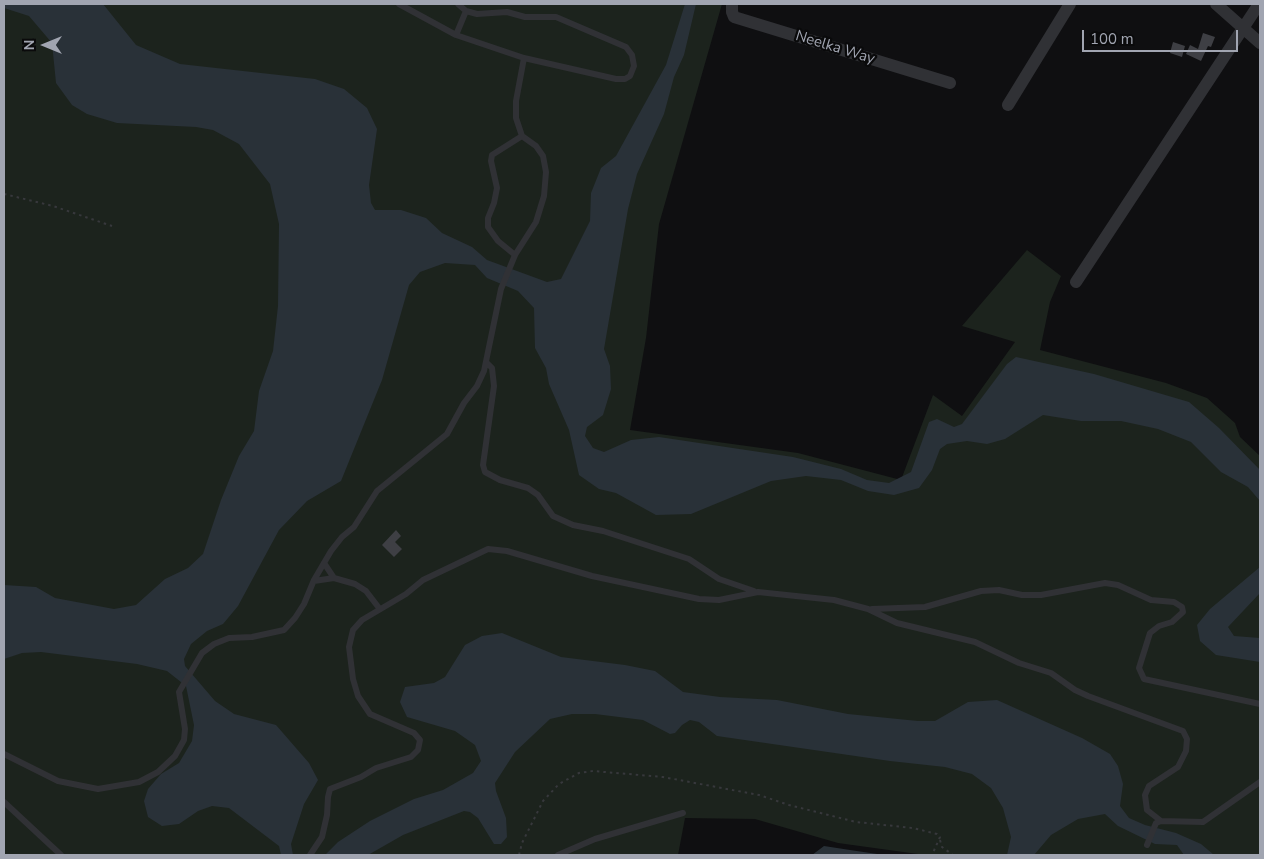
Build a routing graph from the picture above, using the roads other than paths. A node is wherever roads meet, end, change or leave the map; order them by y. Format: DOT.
graph roads {
  1 [pos="399,4"];
  2 [pos="458,4"];
  3 [pos="732,4"];
  4 [pos="1070,4"];
  5 [pos="1216,4"];
  6 [pos="1259,4"];
  7 [pos="466,11"];
  8 [pos="1242,28"];
  9 [pos="456,35"];
  10 [pos="1260,43"];
  11 [pos="524,58"];
  12 [pos="950,83"];
  13 [pos="1008,105"];
  14 [pos="522,136"];
  15 [pos="515,255"];
  16 [pos="1076,282"];
  17 [pos="486,362"];
  18 [pos="324,563"];
  19 [pos="334,578"];
  20 [pos="314,581"];
  21 [pos="758,592"];
  22 [pos="379,608"];
  23 [pos="868,609"];
  24 [pos="1260,704"];
  25 [pos="4,754"];
  26 [pos="1260,782"];
  27 [pos="4,802"];
  28 [pos="683,813"];
  29 [pos="1158,822"];
  30 [pos="1147,845"];
  31 [pos="61,855"];
  32 [pos="310,855"];
  33 [pos="558,855"];
  1 -- 9 [label="lane"];
  2 -- 7 [label="lane"];
  3 -- 12 [label="street, Neelka Way"];
  4 -- 13 [label="street"];
  5 -- 8 [label="street"];
  6 -- 8 [label="street"];
  7 -- 9 [label="lane"];
  7 -- 11 [label="lane"];
  8 -- 10 [label="street"];
  8 -- 16 [label="street"];
  9 -- 11 [label="lane"];
  11 -- 14 [label="lane"];
  14 -- 15 [label="lane"];
  14 -- 15 [label="lane"];
  15 -- 17 [label="lane"];
  17 -- 18 [label="lane"];
  17 -- 21 [label="lane"];
  18 -- 19 [label="lane"];
  18 -- 20 [label="lane"];
  19 -- 20 [label="lane"];
  19 -- 22 [label="lane"];
  20 -- 25 [label="lane"];
  21 -- 22 [label="lane"];
  21 -- 23 [label="lane"];
  22 -- 32 [label="lane"];
  23 -- 24 [label="lane"];
  23 -- 29 [label="lane"];
  26 -- 29 [label="lane"];
  27 -- 31 [label="lane"];
  28 -- 33 [label="lane"];
  29 -- 30 [label="lane"];
}
